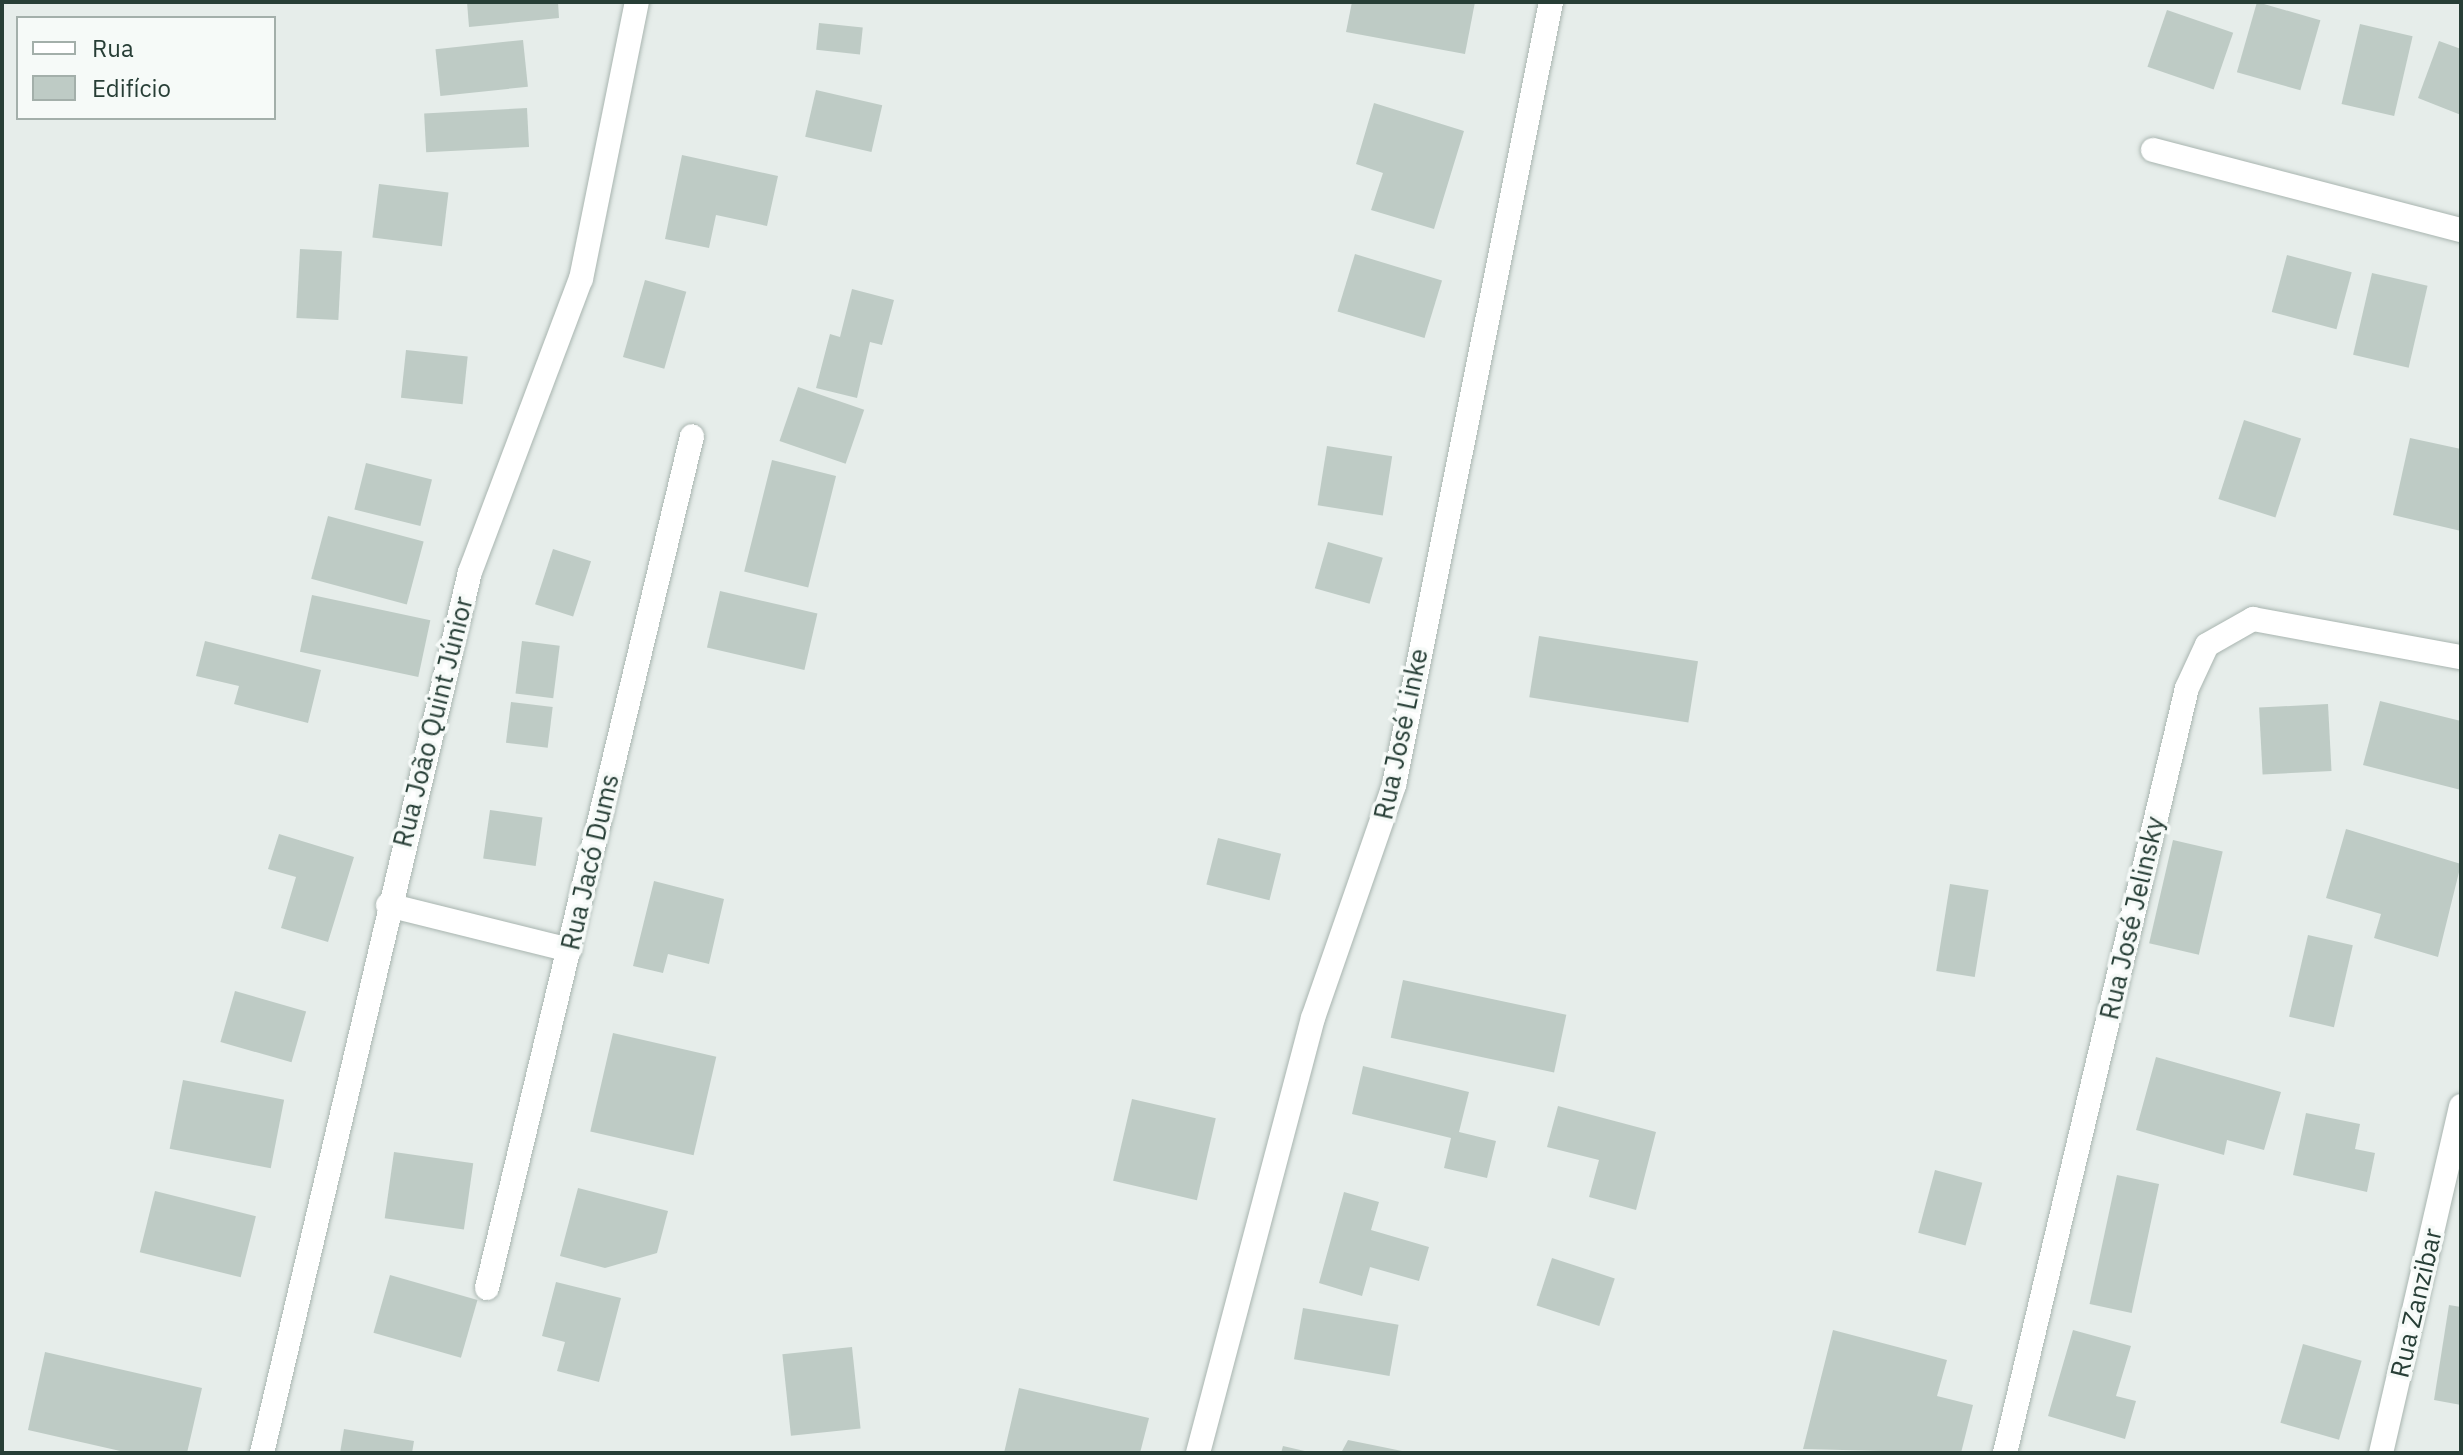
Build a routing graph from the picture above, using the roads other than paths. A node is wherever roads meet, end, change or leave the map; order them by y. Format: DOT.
graph roads {
  1 [pos="637,2"];
  2 [pos="1551,2"];
  3 [pos="2153,150"];
  4 [pos="2461,230"];
  5 [pos="692,436"];
  6 [pos="2461,657"];
  7 [pos="388,905"];
  8 [pos="570,950"];
  9 [pos="2461,1106"];
  10 [pos="487,1288"];
  11 [pos="262,1453"];
  12 [pos="1198,1453"];
  13 [pos="2005,1453"];
  14 [pos="2381,1453"];
  1 -- 7 [label="street, Rua João Quint Júnior"];
  2 -- 12 [label="street, Rua José Linke"];
  3 -- 4 [label="street"];
  5 -- 8 [label="street, Rua Jacó Dums"];
  6 -- 13 [label="street, Rua José Jelinsky"];
  7 -- 8 [label="street"];
  7 -- 11 [label="street, Rua João Quint Júnior"];
  8 -- 10 [label="street, Rua Jacó Dums"];
  9 -- 14 [label="street, Rua Zanzibar"];
}
